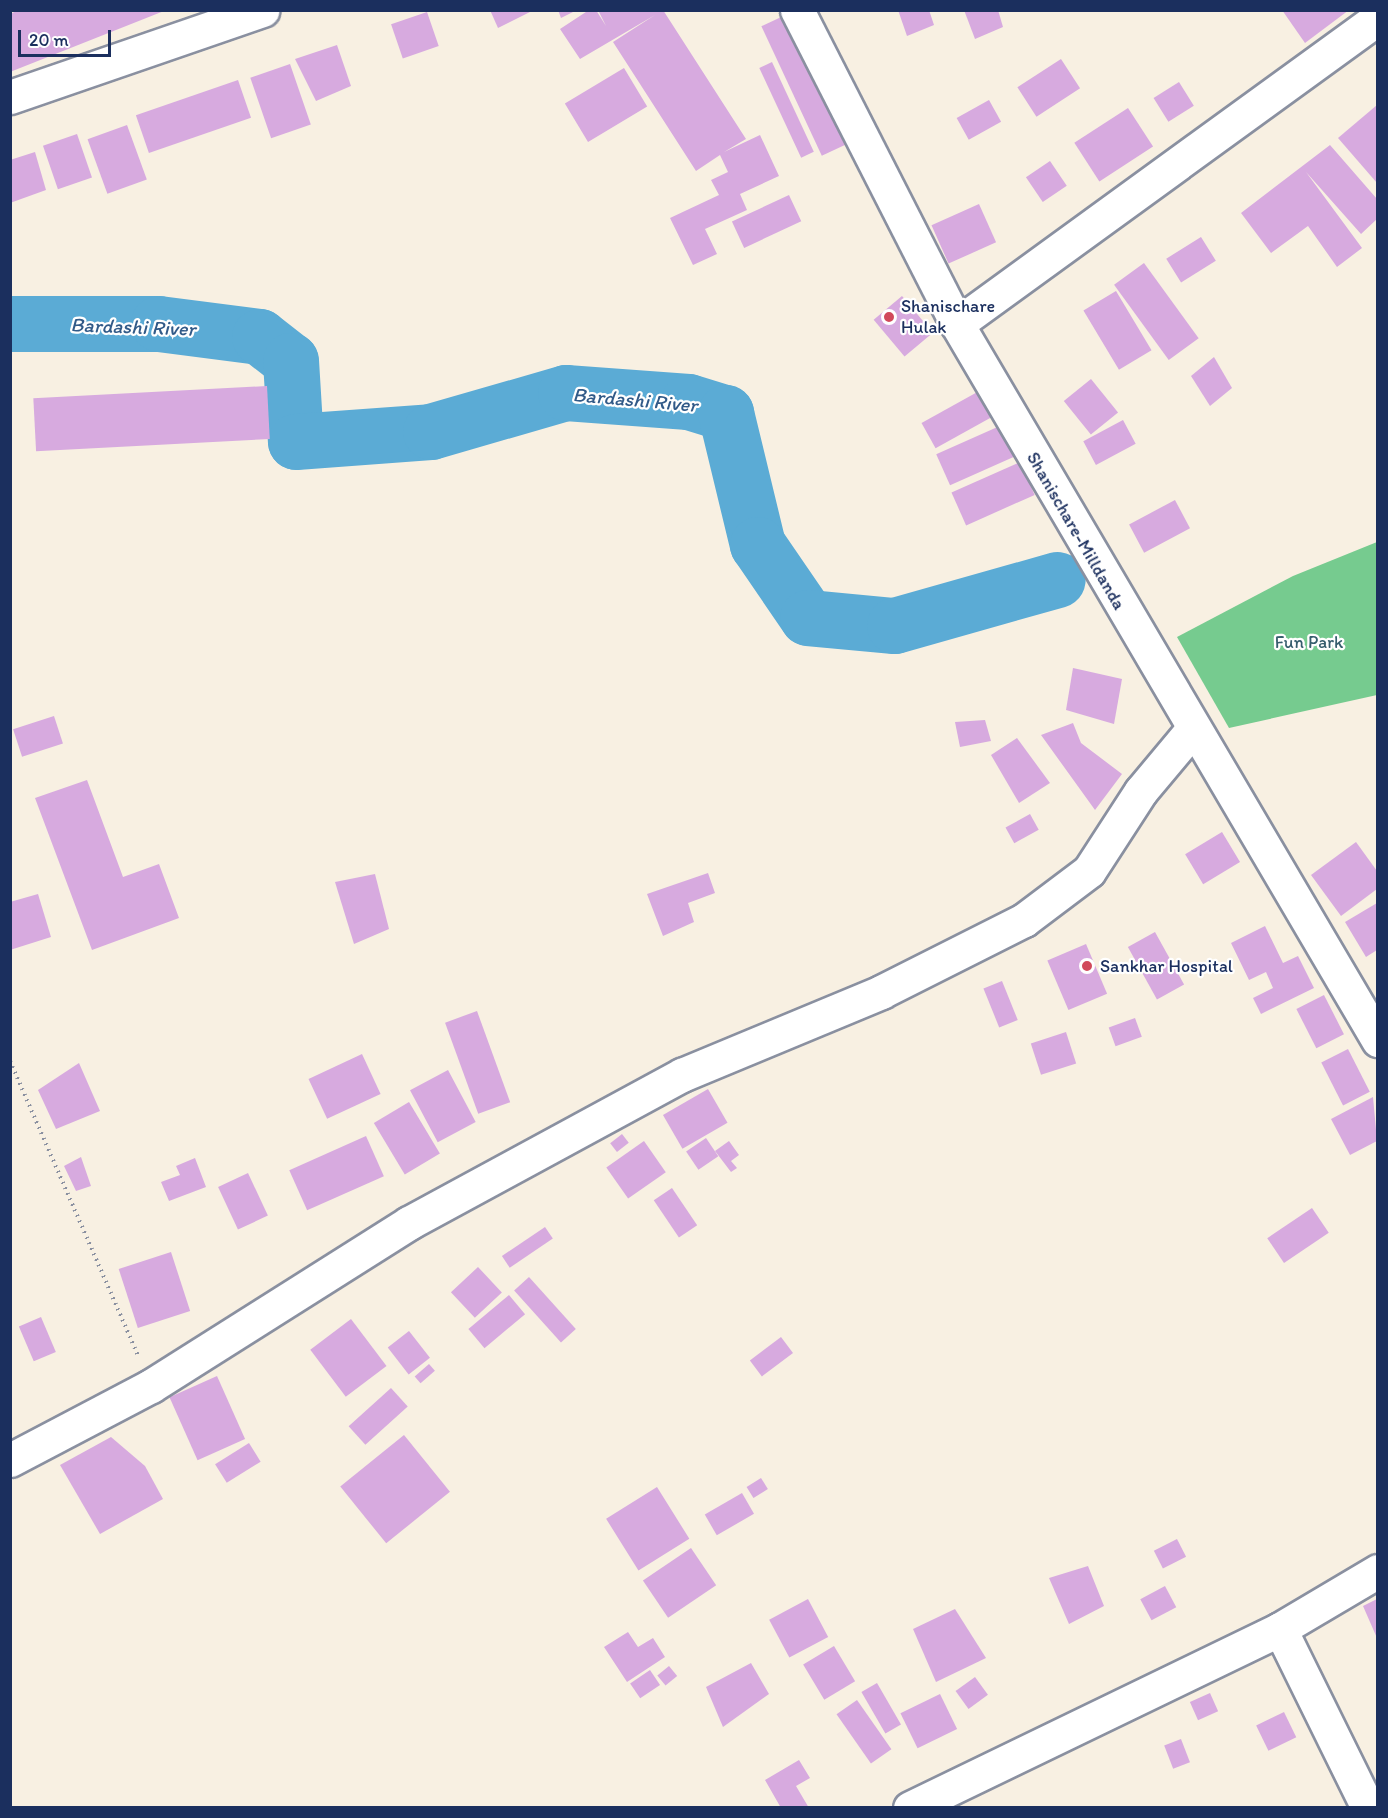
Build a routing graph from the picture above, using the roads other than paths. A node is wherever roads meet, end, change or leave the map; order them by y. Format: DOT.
graph roads {
  1 [pos="262,10"];
  2 [pos="797,10"];
  3 [pos="1377,18"];
  4 [pos="10,97"];
  5 [pos="957,324"];
  6 [pos="1192,730"];
  7 [pos="1377,1040"];
  8 [pos="10,1460"];
  9 [pos="1377,1571"];
  10 [pos="1280,1629"];
  11 [pos="910,1808"];
  12 [pos="1368,1808"];
  1 -- 4 [label="street"];
  2 -- 5 [label="street, Shanischare-Milldanda"];
  3 -- 5 [label="street"];
  5 -- 6 [label="street, Shanischare-Milldanda"];
  6 -- 7 [label="street, Shanischare-Milldanda"];
  6 -- 8 [label="street"];
  9 -- 10 [label="street"];
  10 -- 11 [label="street"];
  10 -- 12 [label="street"];
}
